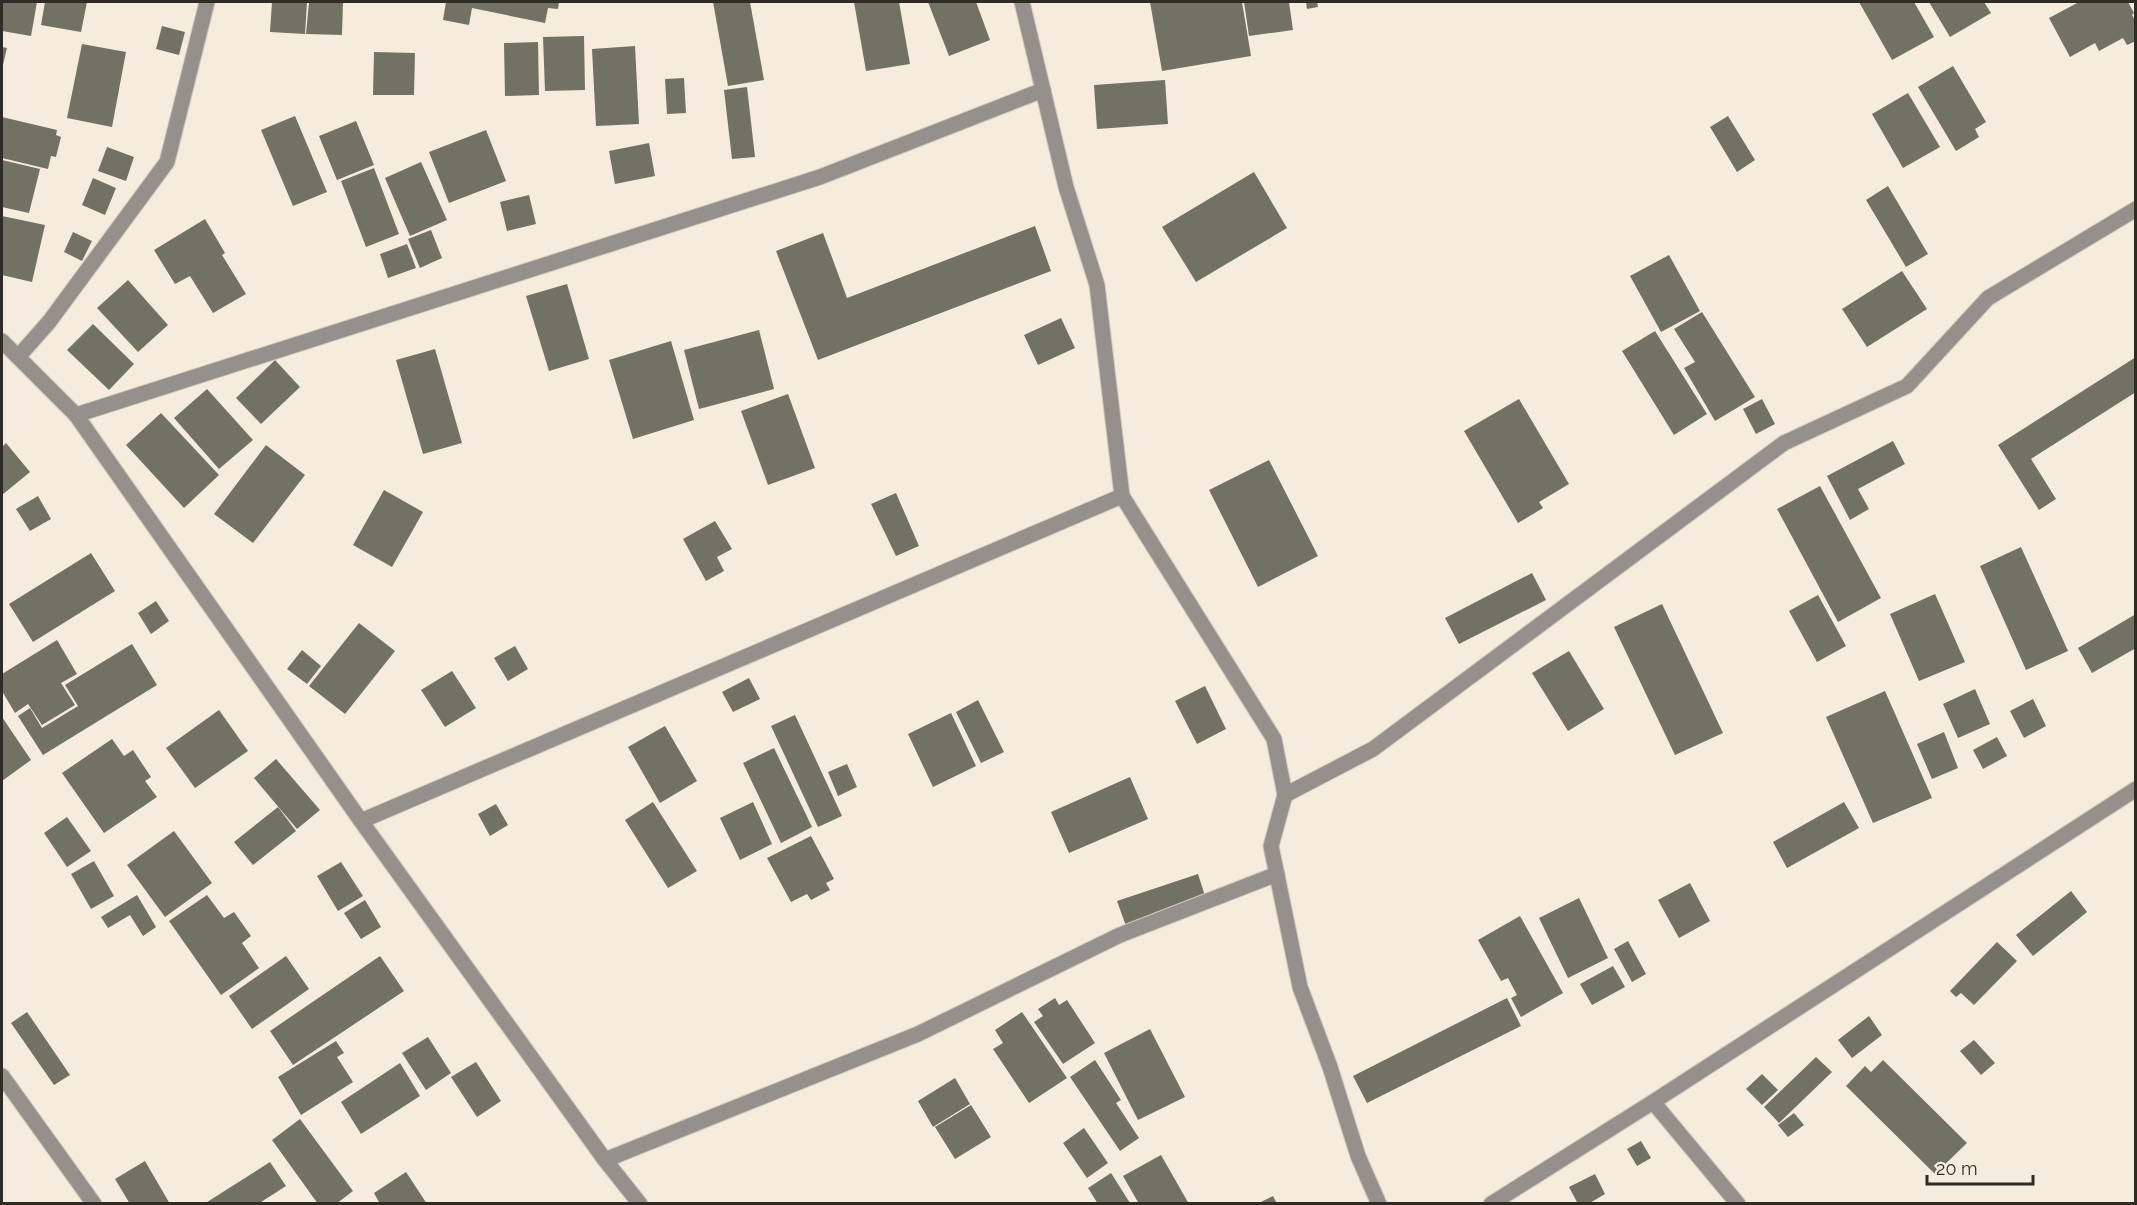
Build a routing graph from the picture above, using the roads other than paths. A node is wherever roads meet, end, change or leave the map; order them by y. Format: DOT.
graph roads {
  1 [pos="207,2"];
  2 [pos="1022,2"];
  3 [pos="1043,90"];
  4 [pos="2136,209"];
  5 [pos="2,340"];
  6 [pos="18,357"];
  7 [pos="76,415"];
  8 [pos="1122,496"];
  9 [pos="2136,789"];
  10 [pos="1285,795"];
  11 [pos="361,820"];
  12 [pos="1277,874"];
  13 [pos="2,1076"];
  14 [pos="1653,1102"];
  15 [pos="605,1160"];
  16 [pos="94,1203"];
  17 [pos="640,1203"];
  18 [pos="1379,1203"];
  19 [pos="1491,1203"];
  20 [pos="1738,1203"];
  1 -- 6 [label="street"];
  2 -- 3 [label="street"];
  3 -- 7 [label="street"];
  3 -- 8 [label="street"];
  4 -- 10 [label="street"];
  5 -- 6 [label="street"];
  6 -- 7 [label="street"];
  7 -- 11 [label="street"];
  8 -- 10 [label="street"];
  8 -- 11 [label="street"];
  9 -- 14 [label="street"];
  10 -- 12 [label="street"];
  11 -- 15 [label="street"];
  12 -- 15 [label="street"];
  12 -- 18 [label="street"];
  13 -- 16 [label="street"];
  14 -- 19 [label="street"];
  14 -- 20 [label="street"];
  15 -- 17 [label="street"];
}
